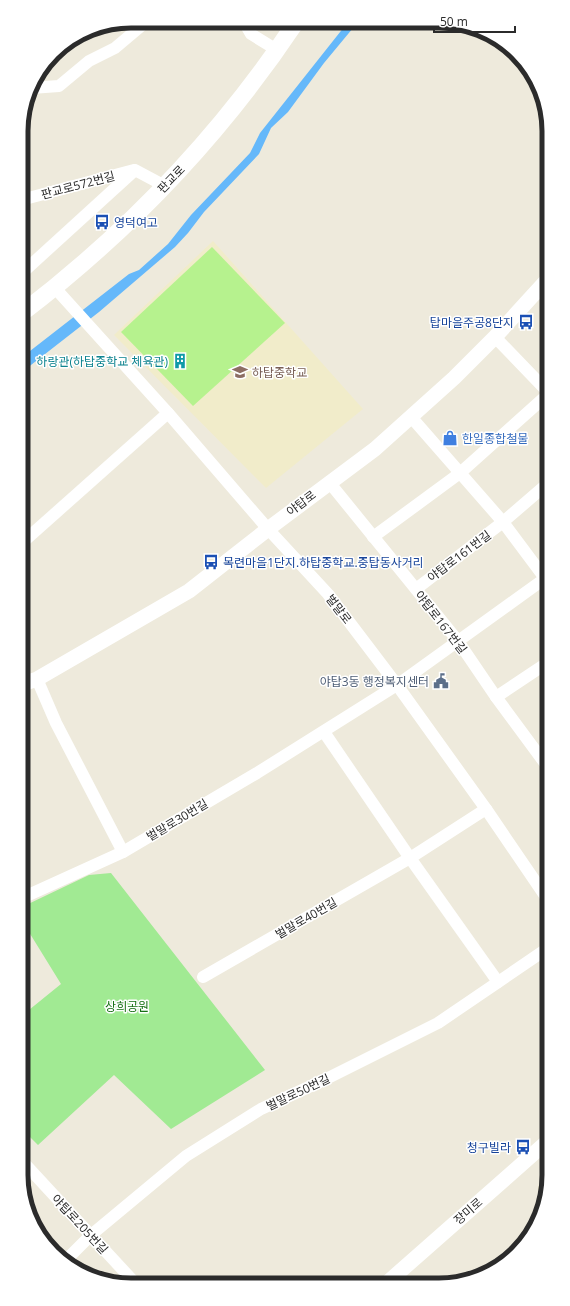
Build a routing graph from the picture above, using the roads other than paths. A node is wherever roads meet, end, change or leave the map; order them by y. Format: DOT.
graph roads {
  1 [pos="138,28"];
  2 [pos="248,28"];
  3 [pos="292,28"];
  4 [pos="277,50"];
  5 [pos="38,88"];
  6 [pos="135,170"];
  7 [pos="165,186"];
  8 [pos="28,198"];
  9 [pos="28,268"];
  10 [pos="542,286"];
  11 [pos="55,288"];
  12 [pos="28,308"];
  13 [pos="495,337"];
  14 [pos="542,386"];
  15 [pos="542,400"];
  16 [pos="168,413"];
  17 [pos="412,418"];
  18 [pos="460,473"];
  19 [pos="329,482"];
  20 [pos="542,488"];
  21 [pos="503,522"];
  22 [pos="268,528"];
  23 [pos="373,537"];
  24 [pos="28,538"];
  25 [pos="542,574"];
  26 [pos="542,582"];
  27 [pos="416,589"];
  28 [pos="458,641"];
  29 [pos="542,669"];
  30 [pos="37,679"];
  31 [pos="28,682"];
  32 [pos="397,684"];
  33 [pos="496,697"];
  34 [pos="324,732"];
  35 [pos="542,759"];
  36 [pos="486,809"];
  37 [pos="123,852"];
  38 [pos="410,858"];
  39 [pos="542,891"];
  40 [pos="28,895"];
  41 [pos="542,952"];
  42 [pos="203,977"];
  43 [pos="498,982"];
  44 [pos="542,1146"];
  45 [pos="28,1167"];
  46 [pos="91,1235"];
  47 [pos="69,1257"];
  48 [pos="130,1278"];
  49 [pos="393,1278"];
  1 -- 5 [label="street"];
  2 -- 4 [label="street"];
  3 -- 4 [label="main road, 판교로"];
  4 -- 7 [label="main road, 판교로"];
  6 -- 7 [label="street"];
  6 -- 8 [label="street, 판교로572번길"];
  6 -- 9 [label="street"];
  7 -- 11 [label="main road, 판교로"];
  10 -- 13 [label="street, 야탑로"];
  11 -- 12 [label="main road, 판교로"];
  11 -- 16 [label="street, 벌말로"];
  13 -- 14 [label="street"];
  13 -- 17 [label="street, 야탑로"];
  15 -- 18 [label="street"];
  16 -- 22 [label="street, 벌말로"];
  16 -- 24 [label="street"];
  17 -- 18 [label="street, 야탑로161번길"];
  17 -- 19 [label="street, 야탑로"];
  18 -- 21 [label="street, 야탑로161번길"];
  18 -- 23 [label="street"];
  19 -- 22 [label="street, 야탑로"];
  19 -- 23 [label="street, 야탑로167번길"];
  20 -- 21 [label="street"];
  21 -- 25 [label="street, 야탑로161번길"];
  21 -- 27 [label="street, 야탑로161번길"];
  22 -- 30 [label="street, 야탑로"];
  22 -- 32 [label="street, 벌말로"];
  23 -- 27 [label="street, 야탑로167번길"];
  26 -- 28 [label="street, 벌말로30번길"];
  27 -- 28 [label="street, 야탑로167번길"];
  28 -- 32 [label="street, 벌말로30번길"];
  28 -- 33 [label="street, 야탑로167번길"];
  29 -- 33 [label="street"];
  30 -- 31 [label="street, 야탑로"];
  30 -- 37 [label="street"];
  32 -- 34 [label="street, 벌말로30번길"];
  32 -- 36 [label="street, 벌말로"];
  33 -- 35 [label="street, 야탑로167번길"];
  34 -- 37 [label="street, 벌말로30번길"];
  34 -- 38 [label="street"];
  36 -- 38 [label="street, 벌말로40번길"];
  36 -- 39 [label="street, 벌말로"];
  37 -- 40 [label="street, 벌말로30번길"];
  38 -- 42 [label="street, 벌말로40번길"];
  38 -- 43 [label="street"];
  41 -- 43 [label="street, 벌말로50번길"];
  43 -- 46 [label="street, 벌말로50번길"];
  44 -- 49 [label="street, 장미로"];
  45 -- 46 [label="street, 야탑로205번길"];
  46 -- 47 [label="street, 벌말로50번길"];
  46 -- 48 [label="street, 야탑로205번길"];
}
